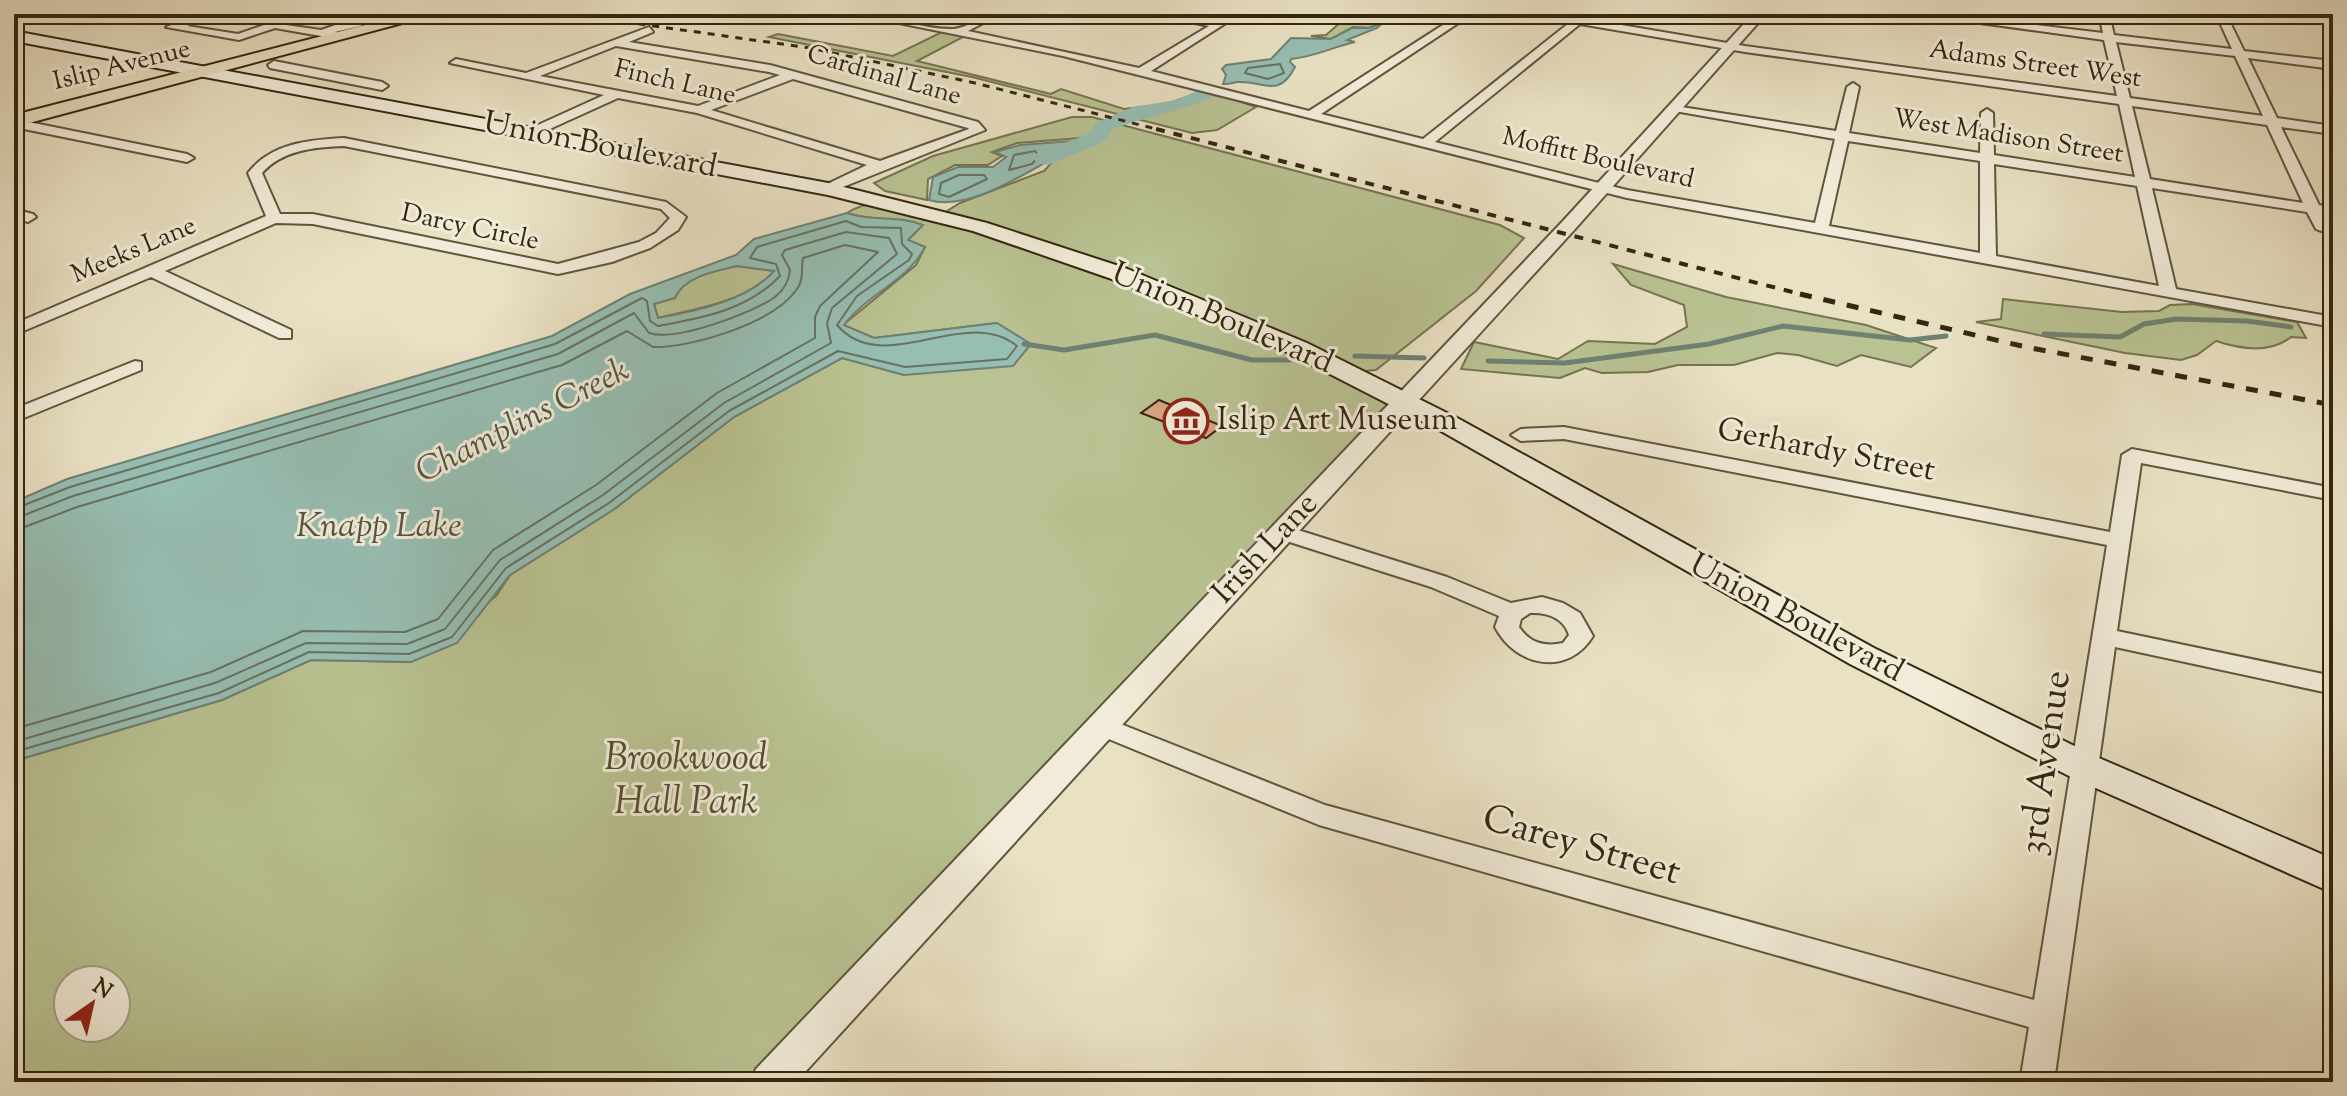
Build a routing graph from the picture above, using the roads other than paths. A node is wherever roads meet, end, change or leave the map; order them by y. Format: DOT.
graph roads {
  1 [pos="212,14"];
  2 [pos="306,14"];
  3 [pos="345,14"];
  4 [pos="428,14"];
  5 [pos="859,14"];
  6 [pos="995,14"];
  7 [pos="1158,14"];
  8 [pos="1235,14"];
  9 [pos="1467,14"];
  10 [pos="1538,14"];
  11 [pos="1760,14"];
  12 [pos="1920,14"];
  13 [pos="2104,14"];
  14 [pos="2221,14"];
  15 [pos="1578,21"];
  16 [pos="1219,24"];
  17 [pos="271,25"];
  18 [pos="649,30"];
  19 [pos="960,31"];
  20 [pos="341,32"];
  21 [pos="14,36"];
  22 [pos="2109,37"];
  23 [pos="616,43"];
  24 [pos="1730,47"];
  25 [pos="2239,53"];
  26 [pos="456,63"];
  27 [pos="274,65"];
  28 [pos="2333,65"];
  29 [pos="208,71"];
  30 [pos="1142,72"];
  31 [pos="792,75"];
  32 [pos="525,77"];
  33 [pos="362,82"];
  34 [pos="382,86"];
  35 [pos="1853,87"];
  36 [pos="328,94"];
  37 [pos="617,94"];
  38 [pos="2124,101"];
  39 [pos="699,110"];
  40 [pos="1675,110"];
  41 [pos="1987,113"];
  42 [pos="1312,114"];
  43 [pos="2271,121"];
  44 [pos="14,122"];
  45 [pos="2333,130"];
  46 [pos="532,133"];
  47 [pos="1842,136"];
  48 [pos="1426,143"];
  49 [pos="187,158"];
  50 [pos="1988,159"];
  51 [pos="880,165"];
  52 [pos="2143,183"];
  53 [pos="828,189"];
  54 [pos="1602,189"];
  55 [pos="2311,209"];
  56 [pos="2333,212"];
  57 [pos="274,218"];
  58 [pos="2321,226"];
  59 [pos="1821,229"];
  60 [pos="1988,259"];
  61 [pos="152,271"];
  62 [pos="2169,292"];
  63 [pos="2333,322"];
  64 [pos="14,330"];
  65 [pos="285,334"];
  66 [pos="135,366"];
  67 [pos="14,393"];
  68 [pos="1404,401"];
  69 [pos="37,407"];
  70 [pos="14,416"];
  71 [pos="1521,435"];
  72 [pos="2333,494"];
  73 [pos="1282,532"];
  74 [pos="2118,540"];
  75 [pos="1512,612"];
  76 [pos="2103,636"];
  77 [pos="2333,685"];
  78 [pos="1103,726"];
  79 [pos="2086,768"];
  80 [pos="2333,877"];
  81 [pos="2047,1018"];
  82 [pos="770,1082"];
  83 [pos="2037,1082"];
  1 -- 17 [label="street, Islip Avenue"];
  2 -- 17 [label="street"];
  3 -- 20 [label="street"];
  4 -- 20 [label="main road, Islip Avenue"];
  5 -- 19 [label="street, Moffitt Boulevard"];
  6 -- 19 [label="street"];
  7 -- 16 [label="street"];
  8 -- 16 [label="street"];
  9 -- 42 [label="street"];
  10 -- 15 [label="street, Adams Street West"];
  11 -- 24 [label="street, Irish Lane"];
  12 -- 22 [label="street"];
  13 -- 22 [label="street"];
  14 -- 25 [label="street"];
  15 -- 24 [label="street, Adams Street West"];
  15 -- 48 [label="street"];
  16 -- 30 [label="street"];
  17 -- 20 [label="street"];
  18 -- 23 [label="street"];
  19 -- 30 [label="street, Moffitt Boulevard"];
  20 -- 29 [label="main road, Islip Avenue"];
  21 -- 29 [label="main road, Union Boulevard"];
  22 -- 25 [label="street"];
  22 -- 38 [label="street"];
  23 -- 31 [label="street, Cardinal Lane"];
  23 -- 32 [label="street"];
  24 -- 38 [label="street, Adams Street West"];
  24 -- 40 [label="street, Irish Lane"];
  25 -- 28 [label="street"];
  25 -- 43 [label="street"];
  26 -- 32 [label="street, Finch Lane"];
  27 -- 33 [label="street"];
  29 -- 36 [label="main road, Union Boulevard"];
  29 -- 44 [label="main road, Islip Avenue"];
  30 -- 42 [label="street, Moffitt Boulevard"];
  31 -- 39 [label="street"];
  31 -- 51 [label="street, Cardinal Lane"];
  32 -- 37 [label="street, Finch Lane"];
  33 -- 34 [label="street"];
  33 -- 36 [label="street"];
  35 -- 47 [label="street"];
  36 -- 46 [label="main road, Union Boulevard"];
  37 -- 39 [label="street, Finch Lane"];
  37 -- 46 [label="street"];
  38 -- 43 [label="street, Adams Street West"];
  38 -- 52 [label="street"];
  39 -- 51 [label="street, Finch Lane"];
  40 -- 47 [label="street, West Madison Street"];
  40 -- 54 [label="street, Irish Lane"];
  41 -- 50 [label="street"];
  42 -- 48 [label="street, Moffitt Boulevard"];
  43 -- 45 [label="street, Adams Street West"];
  43 -- 55 [label="street"];
  44 -- 49 [label="street"];
  46 -- 53 [label="main road, Union Boulevard"];
  47 -- 50 [label="street, West Madison Street"];
  47 -- 59 [label="street"];
  48 -- 54 [label="street, Moffitt Boulevard"];
  50 -- 52 [label="street, West Madison Street"];
  50 -- 60 [label="street"];
  51 -- 53 [label="street, Cardinal Lane"];
  52 -- 55 [label="street, West Madison Street"];
  52 -- 62 [label="street"];
  53 -- 68 [label="main road, Union Boulevard"];
  54 -- 59 [label="street, Moffitt Boulevard"];
  54 -- 68 [label="street, Irish Lane"];
  55 -- 56 [label="street, West Madison Street"];
  55 -- 58 [label="street"];
  57 -- 57 [label="street, Darcy Circle"];
  57 -- 61 [label="street, Meeks Lane"];
  59 -- 60 [label="street, Moffitt Boulevard"];
  60 -- 62 [label="street, Moffitt Boulevard"];
  61 -- 64 [label="street, Meeks Lane"];
  61 -- 65 [label="street"];
  62 -- 63 [label="street, Moffitt Boulevard"];
  66 -- 69 [label="street"];
  67 -- 69 [label="street"];
  68 -- 73 [label="street, Irish Lane"];
  68 -- 79 [label="main road, Union Boulevard"];
  69 -- 70 [label="street"];
  71 -- 74 [label="street, Gerhardy Street"];
  72 -- 74 [label="street, 3rd Avenue"];
  73 -- 75 [label="street"];
  73 -- 78 [label="street, Irish Lane"];
  74 -- 76 [label="street, 3rd Avenue"];
  76 -- 77 [label="street"];
  76 -- 79 [label="street, 3rd Avenue"];
  78 -- 81 [label="street, Carey Street"];
  78 -- 82 [label="street, Irish Lane"];
  79 -- 80 [label="main road, Union Boulevard"];
  79 -- 81 [label="street, 3rd Avenue"];
  81 -- 83 [label="street, 3rd Avenue"];
}
